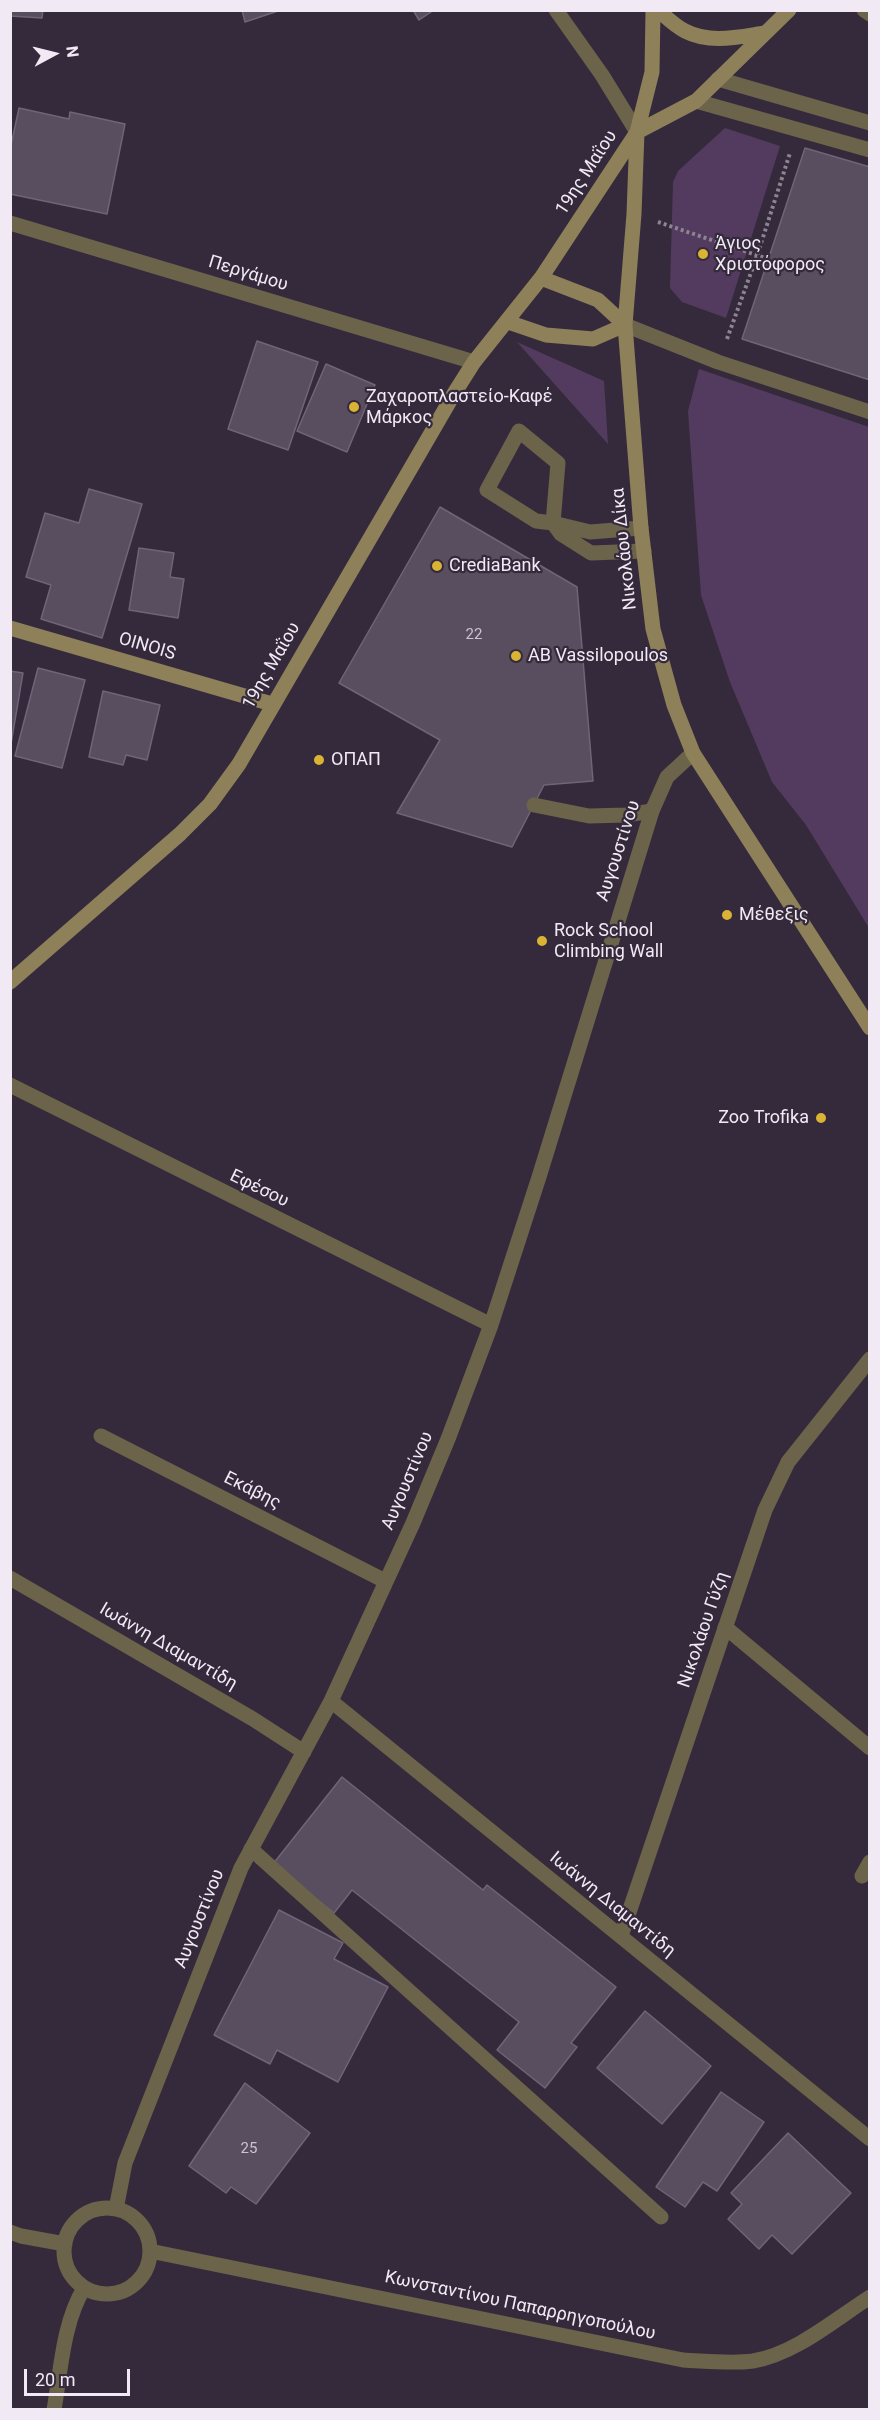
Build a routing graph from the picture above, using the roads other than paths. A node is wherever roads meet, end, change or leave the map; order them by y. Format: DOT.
graph roads {
  1 [pos="556,10"];
  2 [pos="653,10"];
  3 [pos="658,10"];
  4 [pos="789,10"];
  5 [pos="864,10"];
  6 [pos="870,14"];
  7 [pos="765,33"];
  8 [pos="718,79"];
  9 [pos="696,101"];
  10 [pos="870,123"];
  11 [pos="637,132"];
  12 [pos="870,150"];
  13 [pos="10,223"];
  14 [pos="541,278"];
  15 [pos="508,321"];
  16 [pos="625,325"];
  17 [pos="474,363"];
  18 [pos="870,412"];
  19 [pos="553,523"];
  20 [pos="642,528"];
  21 [pos="644,550"];
  22 [pos="10,628"];
  23 [pos="272,704"];
  24 [pos="693,753"];
  25 [pos="534,805"];
  26 [pos="652,811"];
  27 [pos="10,982"];
  28 [pos="870,1028"];
  29 [pos="10,1085"];
  30 [pos="490,1325"];
  31 [pos="870,1359"];
  32 [pos="101,1436"];
  33 [pos="10,1578"];
  34 [pos="385,1581"];
  35 [pos="725,1627"];
  36 [pos="331,1701"];
  37 [pos="870,1748"];
  38 [pos="304,1752"];
  39 [pos="251,1849"];
  40 [pos="621,1936"];
  41 [pos="870,2139"];
  42 [pos="116,2209"];
  43 [pos="661,2217"];
  44 [pos="10,2232"];
  45 [pos="65,2244"];
  46 [pos="150,2251"];
  47 [pos="84,2288"];
  48 [pos="870,2297"];
  49 [pos="54,2409"];
  1 -- 11 [label="street"];
  2 -- 11 [label="street, Νικολάου Δίκα"];
  3 -- 7 [label="street"];
  4 -- 7 [label="street, 19ης Μαΐου"];
  5 -- 6 [label="street"];
  7 -- 8 [label="street, 19ης Μαΐου"];
  8 -- 9 [label="street, 19ης Μαΐου"];
  8 -- 10 [label="street"];
  9 -- 11 [label="street, 19ης Μαΐου"];
  9 -- 12 [label="street"];
  11 -- 14 [label="street, 19ης Μαΐου"];
  11 -- 16 [label="street, Νικολάου Δίκα"];
  13 -- 17 [label="street, Περγάμου"];
  14 -- 15 [label="street, 19ης Μαΐου"];
  14 -- 16 [label="street"];
  15 -- 16 [label="street"];
  15 -- 17 [label="street, 19ης Μαΐου"];
  16 -- 18 [label="street"];
  16 -- 20 [label="street, Νικολάου Δίκα"];
  17 -- 23 [label="street, 19ης Μαΐου"];
  19 -- 19 [label="street"];
  19 -- 20 [label="street"];
  19 -- 21 [label="street"];
  20 -- 21 [label="street, Νικολάου Δίκα"];
  21 -- 24 [label="street, Νικολάου Δίκα"];
  22 -- 23 [label="street, OINOIS"];
  23 -- 27 [label="street, 19ης Μαΐου"];
  24 -- 26 [label="street, Αυγουστίνου"];
  24 -- 28 [label="street, Νικολάου Δίκα"];
  25 -- 26 [label="street"];
  26 -- 30 [label="street, Αυγουστίνου"];
  29 -- 30 [label="street, Εφέσου"];
  30 -- 34 [label="street, Αυγουστίνου"];
  31 -- 35 [label="street, Νικολάου Γύζη"];
  32 -- 34 [label="street, Εκάβης"];
  33 -- 38 [label="street, Ιωάννη Διαμαντίδη"];
  34 -- 36 [label="street, Αυγουστίνου"];
  35 -- 37 [label="street"];
  35 -- 40 [label="street, Νικολάου Γύζη"];
  36 -- 38 [label="street, Αυγουστίνου"];
  36 -- 40 [label="street, Ιωάννη Διαμαντίδη"];
  38 -- 39 [label="street, Αυγουστίνου"];
  39 -- 42 [label="street, Αυγουστίνου"];
  39 -- 43 [label="street"];
  40 -- 41 [label="street, Ιωάννη Διαμαντίδη"];
  42 -- 45 [label="street"];
  42 -- 46 [label="street"];
  44 -- 45 [label="street"];
  45 -- 47 [label="street"];
  46 -- 47 [label="street"];
  46 -- 48 [label="street, Κωνσταντίνου Παπαρρηγοπούλου"];
  47 -- 49 [label="street"];
}
